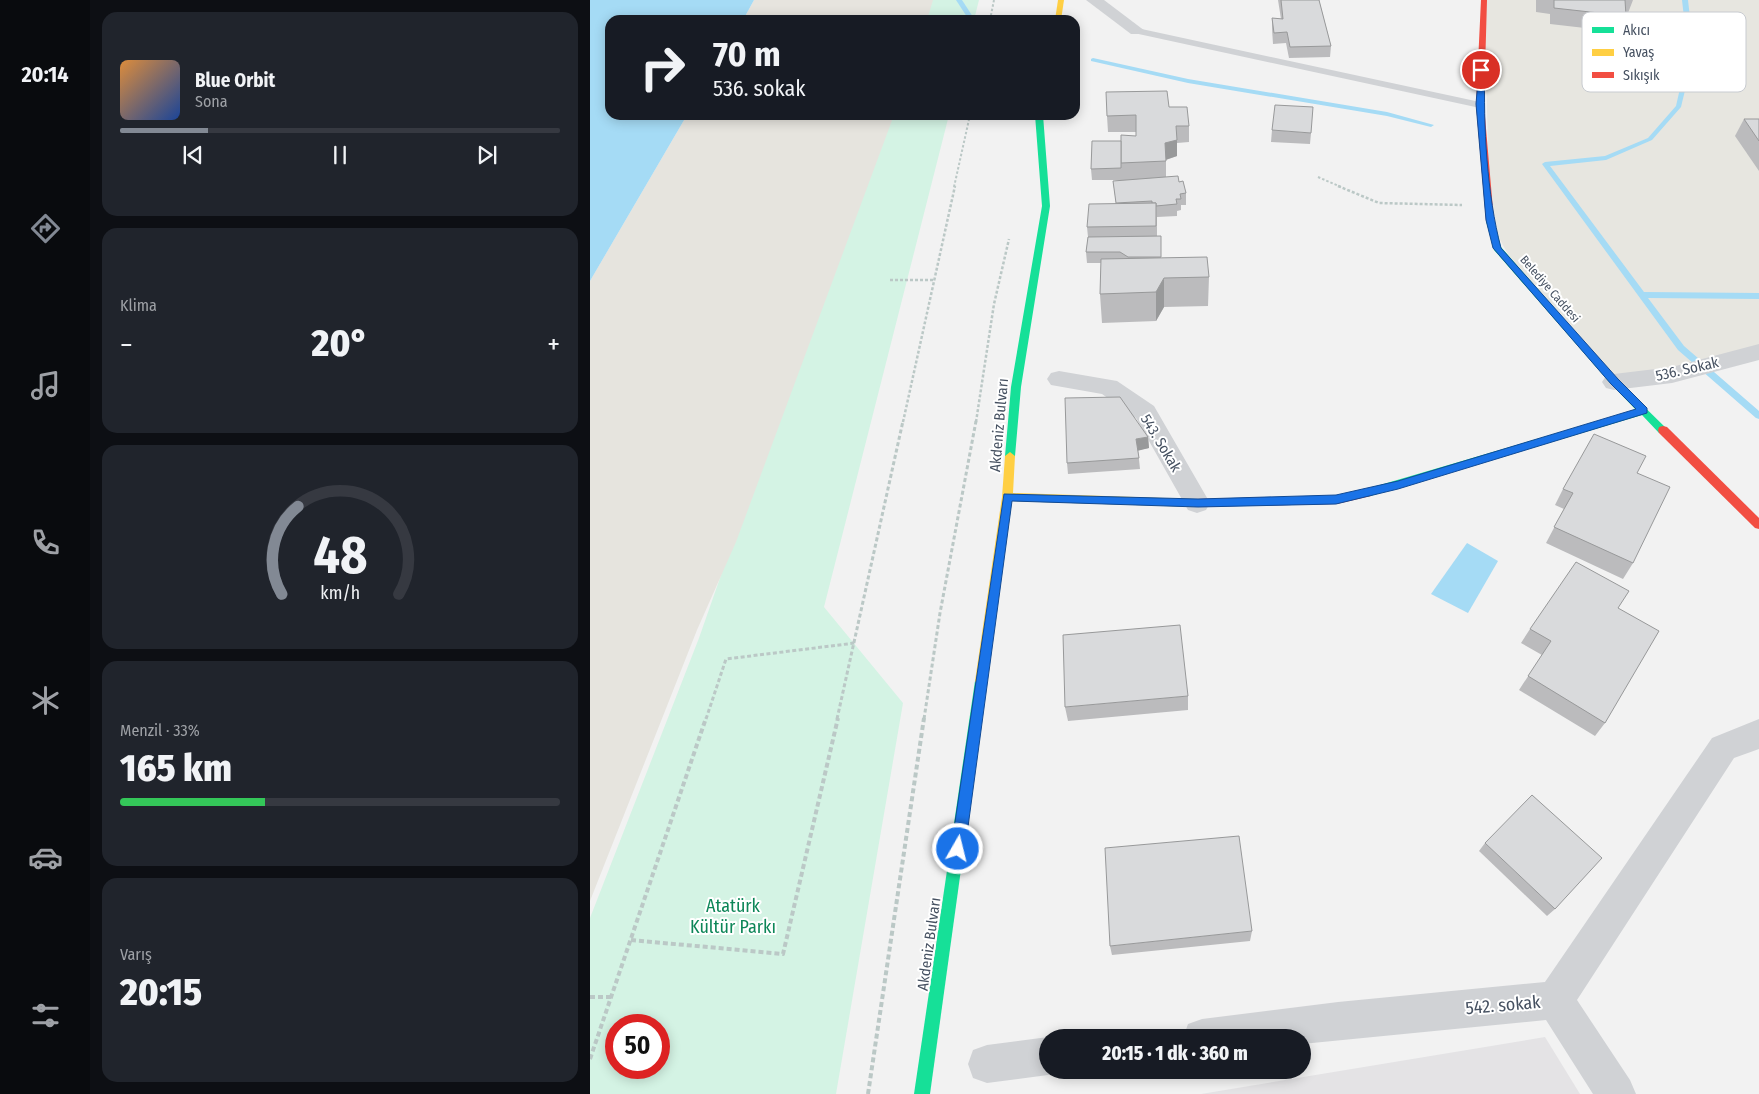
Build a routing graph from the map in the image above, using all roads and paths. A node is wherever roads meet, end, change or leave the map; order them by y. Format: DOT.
graph roads {
  1 [pos="994,0"];
  2 [pos="1062,0"];
  3 [pos="1094,0"];
  4 [pos="1484,0"];
  5 [pos="991,15"];
  6 [pos="1059,15"];
  7 [pos="1137,31"];
  8 [pos="1480,104"];
  9 [pos="969,120"];
  10 [pos="1039,120"];
  11 [pos="1318,177"];
  12 [pos="1489,206"];
  13 [pos="1010,236"];
  14 [pos="890,280"];
  15 [pos="934,280"];
  16 [pos="1748,355"];
  17 [pos="1059,380"];
  18 [pos="1614,382"];
  19 [pos="1644,411"];
  20 [pos="1007,496"];
  21 [pos="1198,503"];
  22 [pos="1759,525"];
  23 [pos="854,642"];
  24 [pos="1759,734"];
  25 [pos="631,940"];
  26 [pos="590,997"];
  27 [pos="611,997"];
  28 [pos="1555,1000"];
  29 [pos="1274,1029"];
  30 [pos="1039,1057"];
  31 [pos="590,1059"];
  32 [pos="987,1064"];
  33 [pos="868,1094"];
  34 [pos="922,1094"];
  35 [pos="1616,1094"];
  1 -- 5 [label="path"];
  2 -- 6 [label="main road"];
  3 -- 7 [label="street"];
  4 -- 8 [label="main road, Belediye Caddesi"];
  7 -- 8 [label="lane"];
  8 -- 12 [label="main road, Belediye Caddesi"];
  9 -- 15 [label="path"];
  10 -- 20 [label="main road, Akdeniz Bulvarı"];
  11 -- 12 [label="path"];
  12 -- 18 [label="main road, Belediye Caddesi"];
  13 -- 33 [label="path"];
  14 -- 15 [label="path"];
  15 -- 23 [label="path"];
  16 -- 18 [label="street, 536. Sokak"];
  17 -- 21 [label="street, 543. Sokak"];
  18 -- 19 [label="main road, Belediye Caddesi"];
  19 -- 21 [label="main road"];
  19 -- 22 [label="main road, Belediye Caddesi"];
  20 -- 21 [label="main road"];
  20 -- 34 [label="main road, Akdeniz Bulvarı"];
  23 -- 25 [label="path"];
  23 -- 25 [label="path"];
  24 -- 28 [label="street, 542. sokak"];
  25 -- 27 [label="path"];
  26 -- 27 [label="path"];
  27 -- 31 [label="path"];
  28 -- 29 [label="street, 542. sokak"];
  28 -- 35 [label="street"];
  30 -- 32 [label="street"];
}
